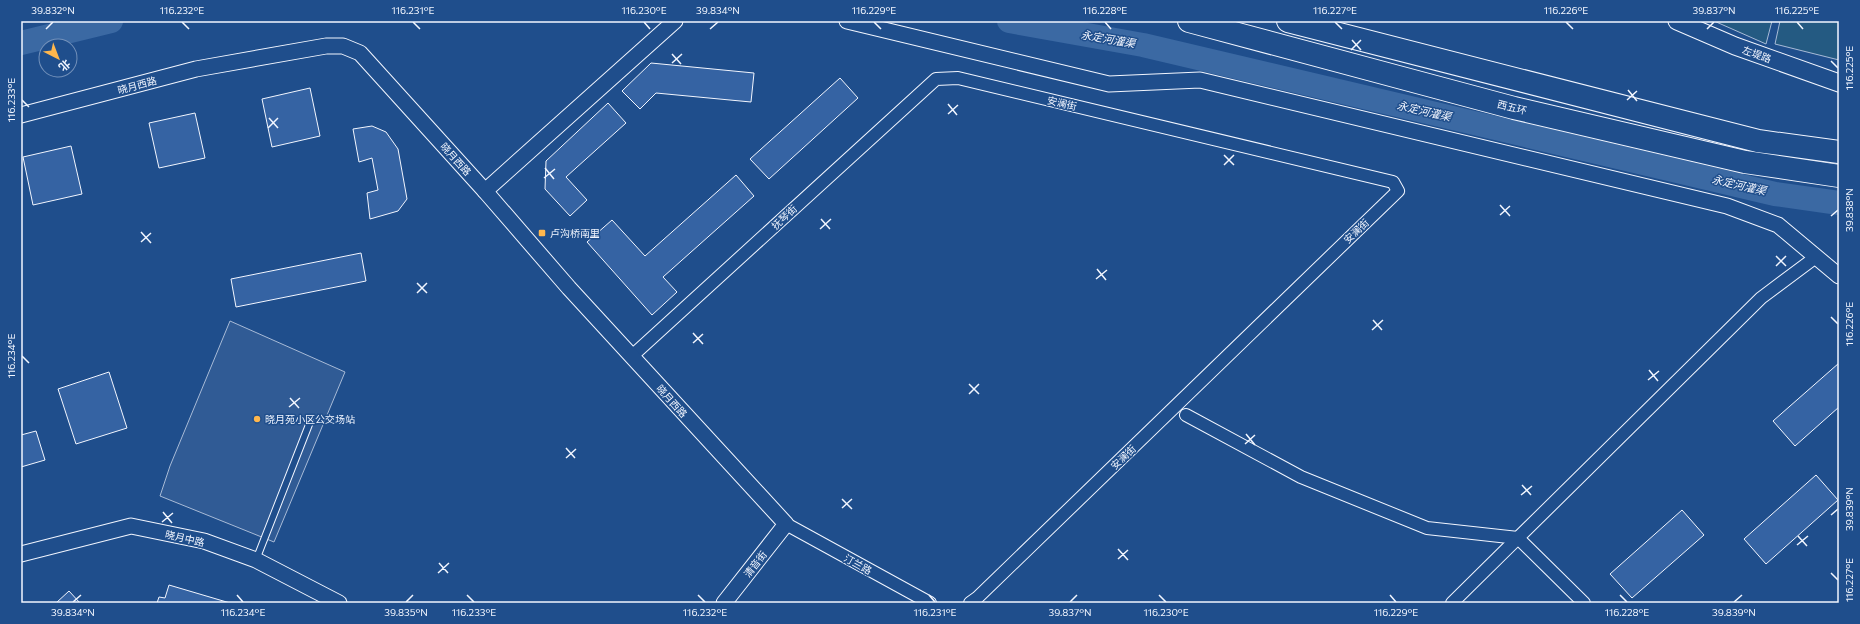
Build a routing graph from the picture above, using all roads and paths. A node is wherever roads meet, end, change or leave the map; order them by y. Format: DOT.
graph roads {
  1 [pos="675,21"];
  2 [pos="847,21"];
  3 [pos="1189,21"];
  4 [pos="1288,21"];
  5 [pos="1677,21"];
  6 [pos="936,79"];
  7 [pos="1839,83"];
  8 [pos="21,115"];
  9 [pos="1839,152"];
  10 [pos="1839,176"];
  11 [pos="484,191"];
  12 [pos="1816,257"];
  13 [pos="1839,276"];
  14 [pos="632,356"];
  15 [pos="1186,415"];
  16 [pos="310,422"];
  17 [pos="786,524"];
  18 [pos="1518,538"];
  19 [pos="21,554"];
  20 [pos="256,560"];
  21 [pos="319,598"];
  22 [pos="339,603"];
  23 [pos="724,603"];
  24 [pos="930,603"];
  25 [pos="970,603"];
  26 [pos="1452,603"];
  27 [pos="1584,603"];
  1 -- 11 [label="street"];
  2 -- 12 [label="street"];
  3 -- 10 [label="highway, 西五环"];
  4 -- 9 [label="highway"];
  5 -- 7 [label="main road, 左堤路"];
  6 -- 14 [label="street, 抚琴街"];
  6 -- 25 [label="street, 安澜街"];
  8 -- 11 [label="street, 晓月西路"];
  11 -- 14 [label="street, 晓月西路"];
  12 -- 13 [label="street"];
  12 -- 18 [label="street"];
  14 -- 17 [label="street, 晓月西路"];
  15 -- 18 [label="street"];
  16 -- 20 [label="lane"];
  17 -- 23 [label="street, 清音街"];
  17 -- 24 [label="street, 汀兰路"];
  18 -- 26 [label="street"];
  18 -- 27 [label="street"];
  19 -- 20 [label="street, 晓月中路"];
  20 -- 21 [label="street, 晓月中路"];
  21 -- 22 [label="street, 晓月中路"];
}
